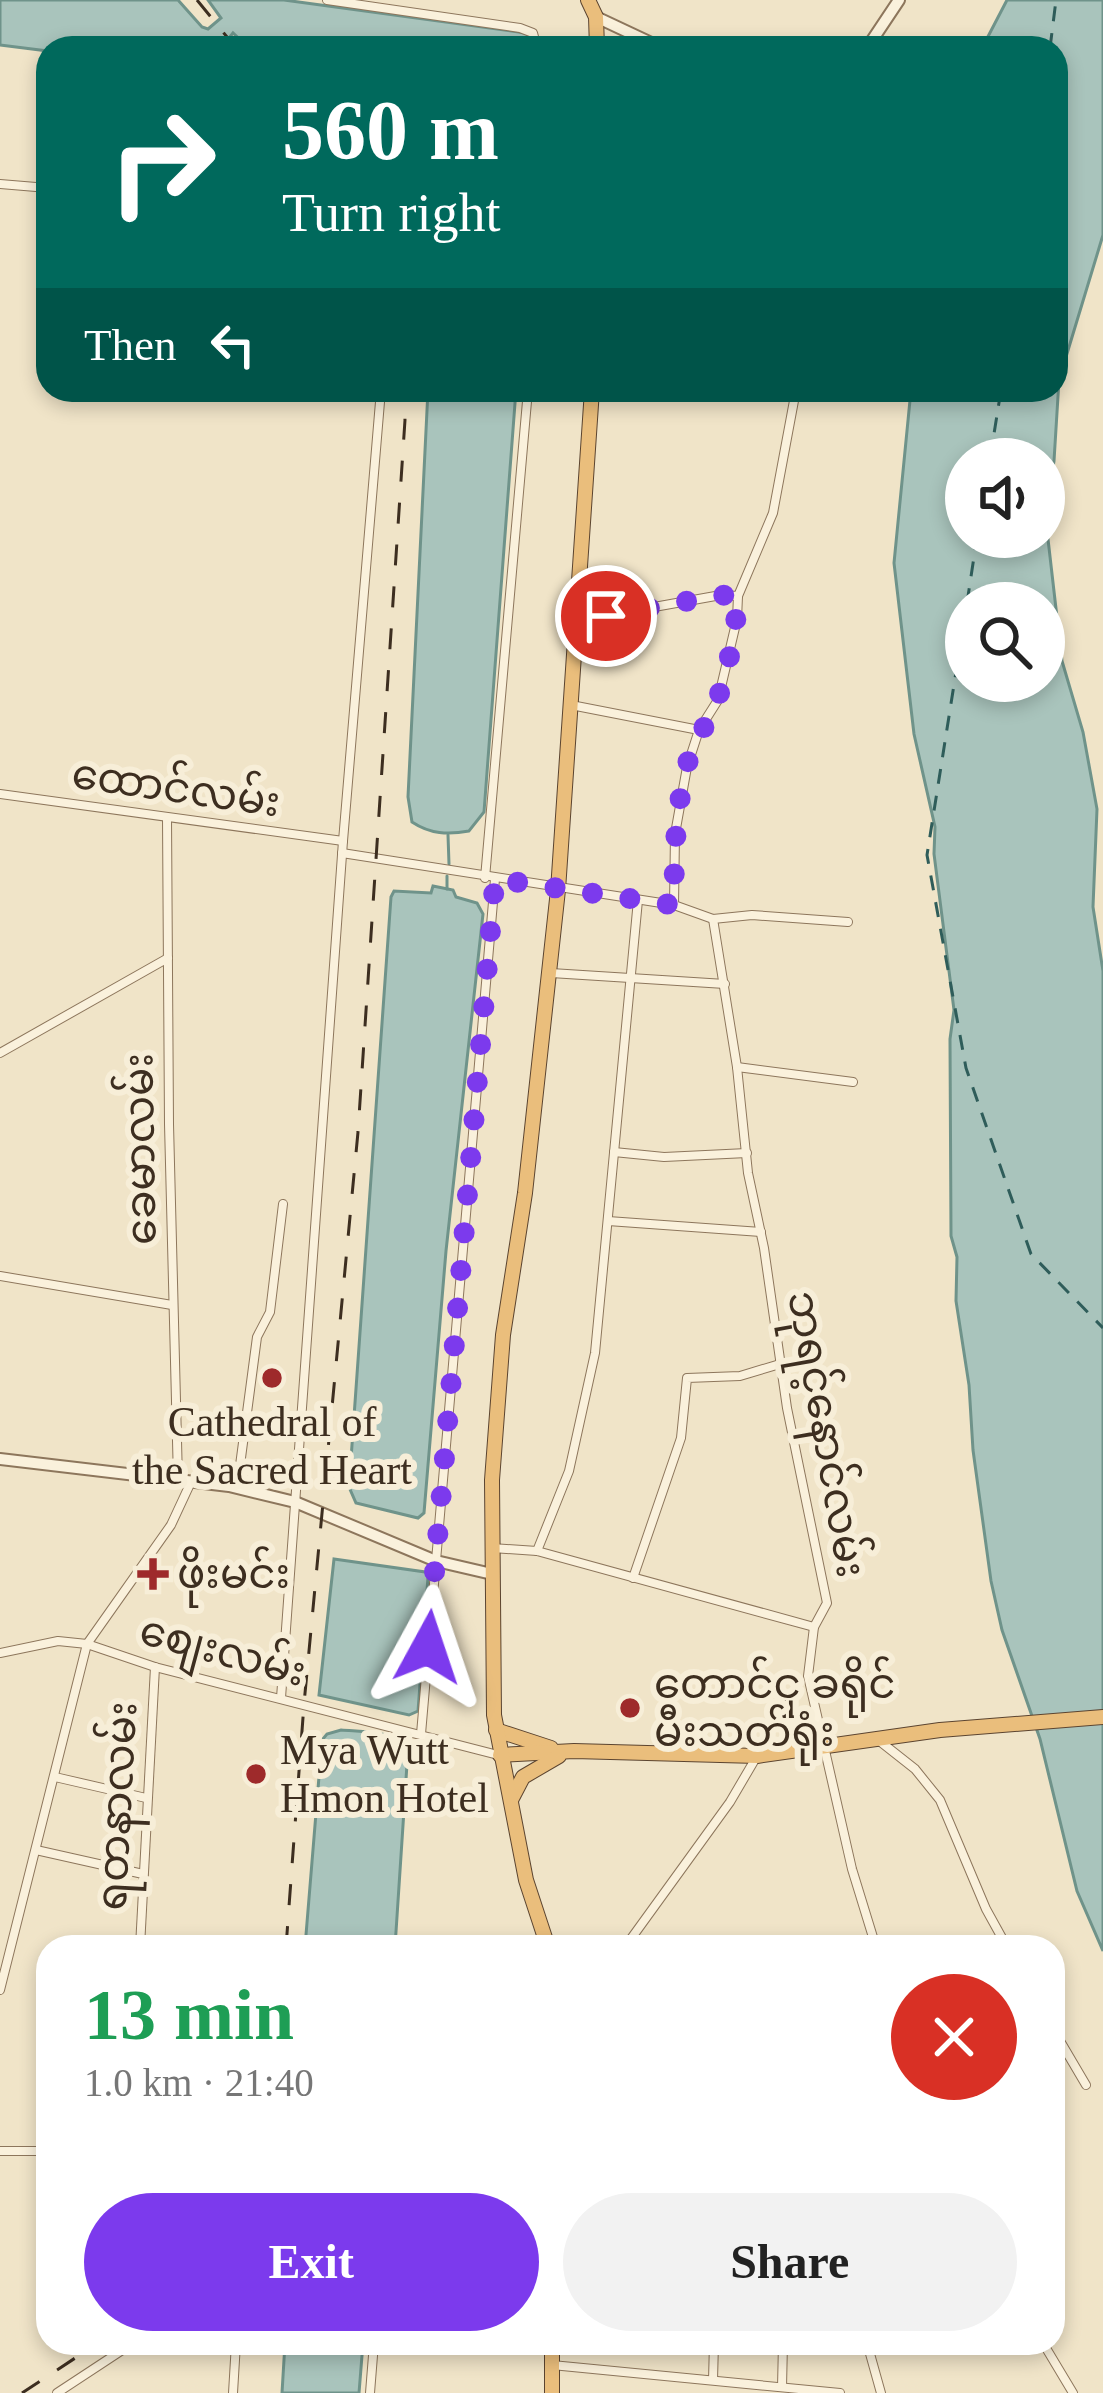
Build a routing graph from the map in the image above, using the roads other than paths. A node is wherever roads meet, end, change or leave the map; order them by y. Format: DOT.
graph roads {
  1 [pos="327,0"];
  2 [pos="588,0"];
  3 [pos="899,0"];
  4 [pos="596,16"];
  5 [pos="534,36"];
  6 [pos="597,36"];
  7 [pos="637,36"];
  8 [pos="875,36"];
  9 [pos="0,184"];
  10 [pos="36,187"];
  11 [pos="380,402"];
  12 [pos="527,402"];
  13 [pos="591,402"];
  14 [pos="794,402"];
  15 [pos="738,596"];
  16 [pos="575,621"];
  17 [pos="569,705"];
  18 [pos="699,730"];
  19 [pos="0,794"];
  20 [pos="167,818"];
  21 [pos="343,841"];
  22 [pos="342,853"];
  23 [pos="490,878"];
  24 [pos="558,890"];
  25 [pos="638,900"];
  26 [pos="674,905"];
  27 [pos="713,919"];
  28 [pos="848,922"];
  29 [pos="168,958"];
  30 [pos="549,973"];
  31 [pos="632,980"];
  32 [pos="725,984"];
  33 [pos="0,1053"];
  34 [pos="737,1066"];
  35 [pos="853,1082"];
  36 [pos="614,1151"];
  37 [pos="747,1154"];
  38 [pos="283,1204"];
  39 [pos="608,1221"];
  40 [pos="760,1232"];
  41 [pos="0,1276"];
  42 [pos="172,1305"];
  43 [pos="780,1364"];
  44 [pos="0,1459"];
  45 [pos="185,1481"];
  46 [pos="237,1488"];
  47 [pos="295,1502"];
  48 [pos="492,1548"];
  49 [pos="537,1550"];
  50 [pos="436,1561"];
  51 [pos="492,1574"];
  52 [pos="633,1578"];
  53 [pos="814,1628"];
  54 [pos="87,1644"];
  55 [pos="0,1653"];
  56 [pos="154,1667"];
  57 [pos="281,1698"];
  58 [pos="1103,1717"];
  59 [pos="496,1730"];
  60 [pos="421,1734"];
  61 [pos="876,1738"];
  62 [pos="822,1746"];
  63 [pos="574,1751"];
  64 [pos="500,1755"];
  65 [pos="757,1756"];
  66 [pos="55,1777"];
  67 [pos="146,1798"];
  68 [pos="510,1805"];
  69 [pos="36,1850"];
  70 [pos="143,1874"];
  71 [pos="0,1923"];
  72 [pos="17,1926"];
  73 [pos="140,1935"];
  74 [pos="544,1935"];
  75 [pos="634,1935"];
  76 [pos="872,1935"];
  77 [pos="1000,1935"];
  78 [pos="0,1990"];
  79 [pos="1065,2049"];
  80 [pos="1086,2085"];
  81 [pos="0,2151"];
  82 [pos="36,2151"];
  83 [pos="115,2355"];
  84 [pos="235,2355"];
  85 [pos="373,2355"];
  86 [pos="551,2355"];
  87 [pos="714,2355"];
  88 [pos="783,2355"];
  89 [pos="870,2355"];
  90 [pos="1050,2355"];
  91 [pos="551,2365"];
  92 [pos="713,2380"];
  93 [pos="782,2387"];
  94 [pos="57,2393"];
  95 [pos="233,2393"];
  96 [pos="370,2393"];
  97 [pos="552,2393"];
  98 [pos="840,2393"];
  99 [pos="880,2393"];
  100 [pos="1072,2393"];
  1 -- 5 [label="street"];
  2 -- 4 [label="highway"];
  3 -- 8 [label="street"];
  4 -- 6 [label="highway"];
  4 -- 7 [label="street"];
  9 -- 10 [label="street"];
  11 -- 21 [label="street"];
  12 -- 23 [label="street"];
  13 -- 16 [label="highway"];
  14 -- 15 [label="street"];
  15 -- 16 [label="street"];
  15 -- 18 [label="street"];
  16 -- 17 [label="highway"];
  17 -- 18 [label="street"];
  17 -- 24 [label="highway"];
  18 -- 26 [label="street"];
  19 -- 20 [label="street, ထောင်လမ်း"];
  20 -- 21 [label="street, ထောင်လမ်း"];
  20 -- 29 [label="street, ခေမာလမ်း"];
  21 -- 22 [label="street"];
  22 -- 23 [label="street"];
  22 -- 47 [label="street"];
  23 -- 24 [label="street"];
  23 -- 50 [label="street"];
  24 -- 25 [label="street"];
  24 -- 30 [label="highway"];
  25 -- 26 [label="street"];
  25 -- 31 [label="street"];
  26 -- 27 [label="street"];
  27 -- 28 [label="street"];
  27 -- 32 [label="street, ဘုရင့်နောင်လမ်း"];
  29 -- 33 [label="street"];
  29 -- 42 [label="street, ခေမာလမ်း"];
  30 -- 31 [label="street"];
  30 -- 48 [label="highway"];
  31 -- 32 [label="street"];
  31 -- 36 [label="street"];
  32 -- 34 [label="street, ဘုရင့်နောင်လမ်း"];
  34 -- 35 [label="street"];
  34 -- 37 [label="street, ဘုရင့်နောင်လမ်း"];
  36 -- 37 [label="street"];
  36 -- 39 [label="street"];
  37 -- 40 [label="street, ဘုရင့်နောင်လမ်း"];
  38 -- 46 [label="street"];
  39 -- 40 [label="street"];
  39 -- 49 [label="street"];
  40 -- 43 [label="street, ဘုရင့်နောင်လမ်း"];
  41 -- 42 [label="street"];
  42 -- 45 [label="street, ခေမာလမ်း"];
  43 -- 52 [label="street"];
  43 -- 53 [label="street, ဘုရင့်နောင်လမ်း"];
  44 -- 45 [label="street"];
  45 -- 46 [label="street"];
  45 -- 54 [label="street"];
  46 -- 47 [label="street"];
  47 -- 50 [label="street"];
  47 -- 57 [label="street"];
  48 -- 49 [label="street"];
  48 -- 51 [label="highway"];
  49 -- 52 [label="street"];
  50 -- 51 [label="street"];
  50 -- 60 [label="street"];
  51 -- 59 [label="highway"];
  52 -- 53 [label="street"];
  53 -- 62 [label="street, ဘုရင့်နောင်လမ်း"];
  54 -- 55 [label="street, စျေးလမ်း"];
  54 -- 56 [label="street, စျေးလမ်း"];
  54 -- 66 [label="street"];
  56 -- 57 [label="street, စျေးလမ်း"];
  56 -- 67 [label="street, ရတနာလမ်း"];
  57 -- 60 [label="street, စျေးလမ်း"];
  58 -- 61 [label="highway"];
  59 -- 63 [label="highway"];
  59 -- 64 [label="highway"];
  60 -- 64 [label="street, စျေးလမ်း"];
  61 -- 62 [label="highway"];
  61 -- 77 [label="street"];
  62 -- 65 [label="highway"];
  62 -- 76 [label="street, ဘုရင့်နောင်လမ်း"];
  63 -- 64 [label="highway"];
  63 -- 65 [label="highway"];
  63 -- 68 [label="highway"];
  64 -- 68 [label="highway"];
  65 -- 75 [label="street"];
  66 -- 67 [label="street"];
  66 -- 69 [label="street"];
  67 -- 70 [label="street, ရတနာလမ်း"];
  68 -- 74 [label="highway"];
  69 -- 70 [label="street"];
  69 -- 72 [label="street"];
  70 -- 73 [label="street, ရတနာလမ်း"];
  71 -- 72 [label="street"];
  72 -- 78 [label="street"];
  79 -- 80 [label="street"];
  81 -- 82 [label="street"];
  83 -- 94 [label="street"];
  84 -- 95 [label="street"];
  85 -- 96 [label="street"];
  86 -- 91 [label="highway"];
  87 -- 92 [label="street"];
  88 -- 93 [label="street"];
  89 -- 99 [label="street"];
  90 -- 100 [label="street"];
  91 -- 92 [label="street"];
  91 -- 97 [label="highway"];
  92 -- 93 [label="street"];
  93 -- 98 [label="street"];
}
